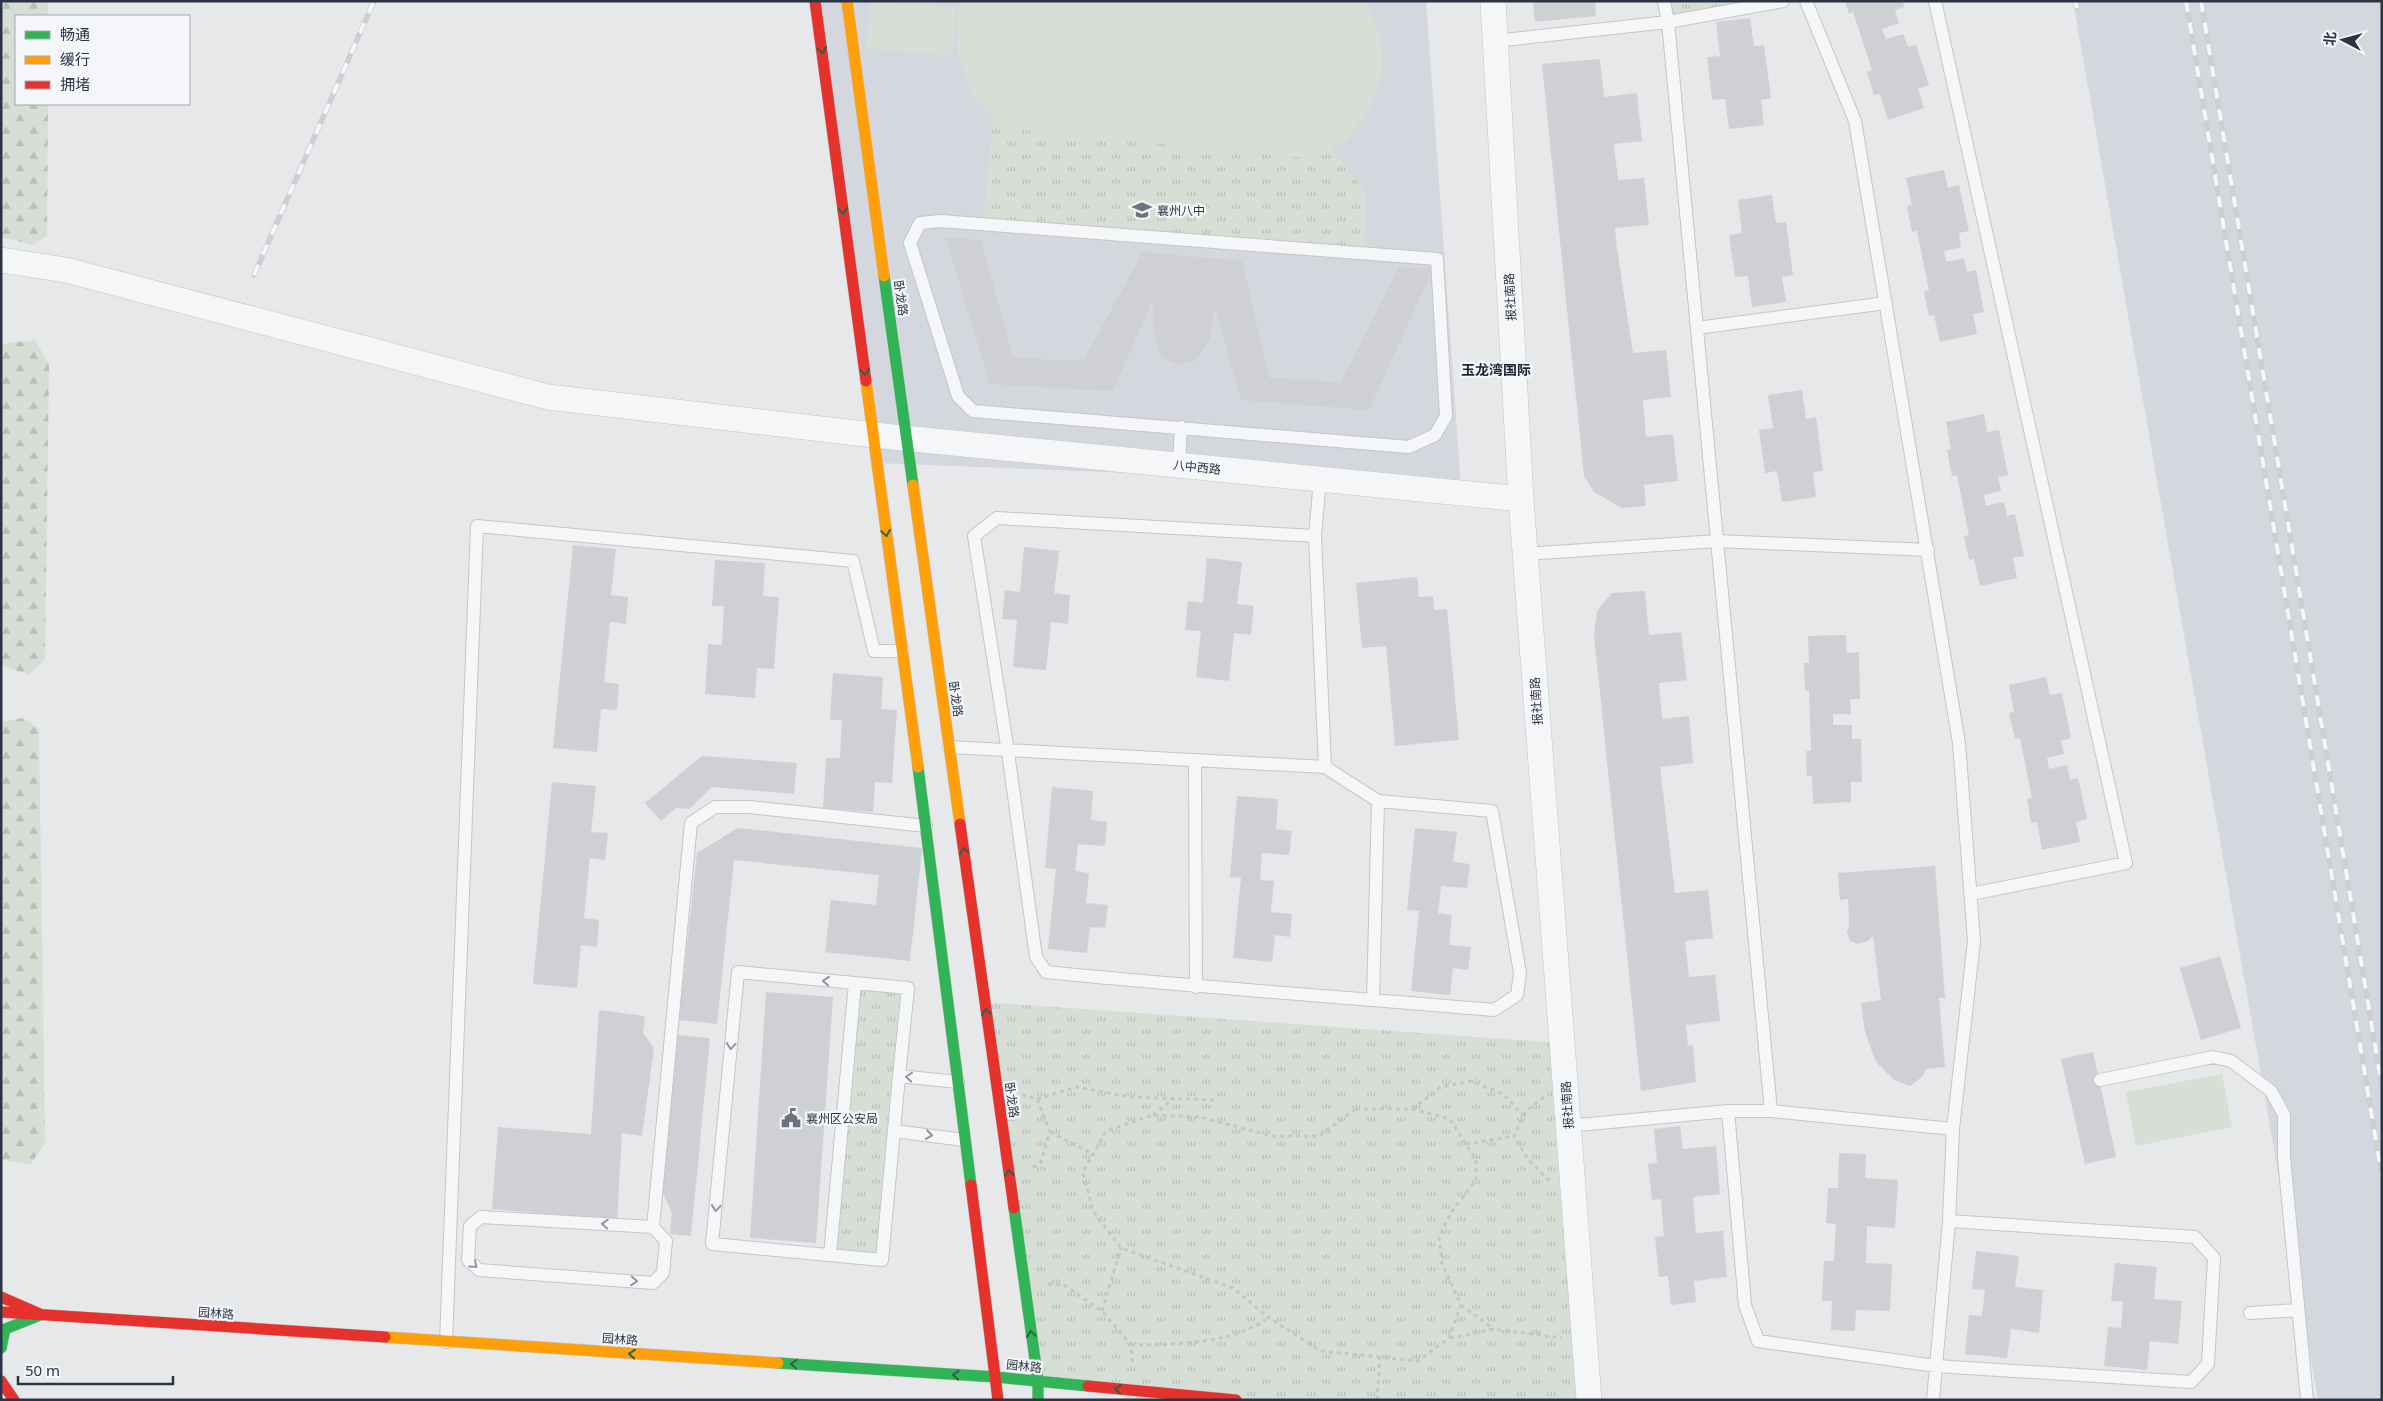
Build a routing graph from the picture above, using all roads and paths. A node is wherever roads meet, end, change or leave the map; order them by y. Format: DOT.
graph roads {
  1 [pos="816,1"];
  2 [pos="847,1"];
  3 [pos="1493,1"];
  4 [pos="1664,1"];
  5 [pos="1783,1"];
  6 [pos="1806,1"];
  7 [pos="1935,1"];
  8 [pos="1668,22"];
  9 [pos="1495,41"];
  10 [pos="1,260"];
  11 [pos="1886,303"];
  12 [pos="1697,328"];
  13 [pos="1181,427"];
  14 [pos="873,435"];
  15 [pos="906,437"];
  16 [pos="1178,465"];
  17 [pos="1320,479"];
  18 [pos="1521,499"];
  19 [pos="1315,536"];
  20 [pos="1717,541"];
  21 [pos="1928,550"];
  22 [pos="1525,554"];
  23 [pos="903,651"];
  24 [pos="949,747"];
  25 [pos="1008,752"];
  26 [pos="1196,760"];
  27 [pos="1325,767"];
  28 [pos="1378,801"];
  29 [pos="926,826"];
  30 [pos="1971,894"];
  31 [pos="854,984"];
  32 [pos="1196,987"];
  33 [pos="1373,1000"];
  34 [pos="899,1076"];
  35 [pos="1565,1079"];
  36 [pos="2100,1080"];
  37 [pos="958,1082"];
  38 [pos="997,1087"];
  39 [pos="1037,1099"];
  40 [pos="1173,1099"];
  41 [pos="1215,1100"];
  42 [pos="1412,1109"];
  43 [pos="1728,1110"];
  44 [pos="1771,1111"];
  45 [pos="1153,1115"];
  46 [pos="1524,1116"];
  47 [pos="1568,1126"];
  48 [pos="1953,1129"];
  49 [pos="894,1130"];
  50 [pos="1050,1132"];
  51 [pos="1514,1136"];
  52 [pos="964,1140"];
  53 [pos="1466,1144"];
  54 [pos="1093,1154"];
  55 [pos="1010,1182"];
  56 [pos="1574,1196"];
  57 [pos="1949,1221"];
  58 [pos="654,1227"];
  59 [pos="450,1247"];
  60 [pos="469,1247"];
  61 [pos="1121,1248"];
  62 [pos="830,1256"];
  63 [pos="1024,1282"];
  64 [pos="1,1296"];
  65 [pos="1461,1305"];
  66 [pos="2298,1310"];
  67 [pos="1102,1311"];
  68 [pos="1,1312"];
  69 [pos="2250,1313"];
  70 [pos="42,1315"];
  71 [pos="1269,1318"];
  72 [pos="1494,1329"];
  73 [pos="1450,1338"];
  74 [pos="1584,1341"];
  75 [pos="446,1342"];
  76 [pos="1130,1345"];
  77 [pos="1,1348"];
  78 [pos="1380,1357"];
  79 [pos="1936,1366"];
  80 [pos="996,1377"];
  81 [pos="1,1381"];
  82 [pos="1038,1381"];
  83 [pos="1136,1390"];
  84 [pos="14,1400"];
  85 [pos="998,1400"];
  86 [pos="1038,1400"];
  87 [pos="1236,1400"];
  88 [pos="1377,1400"];
  89 [pos="1589,1400"];
  90 [pos="1933,1400"];
  91 [pos="2307,1400"];
  1 -- 14 [label="main road, one-way"];
  2 -- 15 [label="main road, 卧龙路"];
  3 -- 9 [label="street, 报社南路"];
  4 -- 8 [label="lane"];
  5 -- 8 [label="lane"];
  6 -- 11 [label="lane"];
  7 -- 30 [label="lane"];
  8 -- 9 [label="lane"];
  8 -- 12 [label="lane"];
  9 -- 18 [label="street, 报社南路"];
  10 -- 14 [label="street, 八中西路"];
  11 -- 12 [label="lane"];
  11 -- 21 [label="lane"];
  12 -- 20 [label="lane"];
  13 -- 13 [label="lane"];
  13 -- 16 [label="lane"];
  14 -- 15 [label="street, 八中西路"];
  14 -- 23 [label="main road, one-way"];
  15 -- 16 [label="street, 八中西路"];
  15 -- 24 [label="main road, 卧龙路"];
  16 -- 17 [label="street, 八中西路"];
  17 -- 18 [label="street, 八中西路"];
  17 -- 19 [label="lane"];
  18 -- 22 [label="street, 报社南路"];
  19 -- 25 [label="lane"];
  19 -- 27 [label="lane"];
  20 -- 21 [label="lane"];
  20 -- 22 [label="lane"];
  20 -- 44 [label="lane"];
  21 -- 30 [label="lane"];
  22 -- 35 [label="street, 报社南路"];
  23 -- 29 [label="main road"];
  23 -- 59 [label="lane"];
  24 -- 25 [label="lane"];
  38 -- 24 [label="main road, 卧龙路, one-way"];
  25 -- 26 [label="lane"];
  25 -- 32 [label="lane"];
  26 -- 27 [label="lane"];
  26 -- 32 [label="lane"];
  27 -- 28 [label="lane"];
  28 -- 33 [label="lane"];
  28 -- 33 [label="lane"];
  29 -- 37 [label="main road"];
  29 -- 58 [label="lane"];
  30 -- 48 [label="lane"];
  31 -- 34 [label="lane"];
  31 -- 62 [label="lane"];
  31 -- 62 [label="lane, one-way"];
  32 -- 33 [label="lane"];
  37 -- 34 [label="lane, one-way"];
  34 -- 49 [label="lane"];
  35 -- 46 [label="path"];
  35 -- 47 [label="street, 报社南路"];
  36 -- 66 [label="lane"];
  37 -- 52 [label="main road"];
  38 -- 39 [label="path"];
  55 -- 38 [label="main road, 卧龙路, one-way"];
  39 -- 40 [label="path"];
  39 -- 50 [label="path"];
  40 -- 41 [label="path"];
  40 -- 45 [label="path"];
  42 -- 45 [label="path"];
  42 -- 46 [label="path"];
  42 -- 53 [label="path"];
  43 -- 44 [label="lane"];
  43 -- 47 [label="lane"];
  43 -- 79 [label="lane"];
  44 -- 48 [label="lane"];
  45 -- 54 [label="path"];
  46 -- 51 [label="path"];
  47 -- 56 [label="street, 报社南路"];
  48 -- 57 [label="lane"];
  49 -- 52 [label="lane, one-way"];
  49 -- 62 [label="lane"];
  50 -- 54 [label="path"];
  50 -- 55 [label="path"];
  51 -- 53 [label="path"];
  51 -- 56 [label="path"];
  52 -- 80 [label="main road"];
  53 -- 65 [label="path"];
  54 -- 61 [label="path"];
  55 -- 63 [label="main road, 卧龙路"];
  56 -- 74 [label="street, 报社南路"];
  57 -- 79 [label="lane"];
  57 -- 79 [label="lane"];
  58 -- 60 [label="lane, one-way"];
  60 -- 58 [label="lane, one-way"];
  59 -- 60 [label="lane"];
  59 -- 75 [label="lane"];
  61 -- 67 [label="path"];
  61 -- 71 [label="path"];
  63 -- 67 [label="path"];
  82 -- 63 [label="main road, 卧龙路, one-way"];
  64 -- 70 [label="main road"];
  65 -- 72 [label="path"];
  65 -- 73 [label="path"];
  66 -- 69 [label="lane"];
  66 -- 91 [label="lane"];
  67 -- 76 [label="path"];
  68 -- 70 [label="main road, 园林路"];
  70 -- 75 [label="main road, 园林路"];
  70 -- 77 [label="main road"];
  71 -- 76 [label="path"];
  71 -- 78 [label="path"];
  72 -- 73 [label="path"];
  72 -- 74 [label="path"];
  73 -- 78 [label="path"];
  74 -- 89 [label="street, 报社南路"];
  80 -- 75 [label="main road, 园林路, one-way"];
  76 -- 83 [label="path"];
  78 -- 88 [label="path"];
  79 -- 90 [label="lane"];
  80 -- 82 [label="main road, 园林路"];
  80 -- 85 [label="main road"];
  81 -- 84 [label="main road"];
  83 -- 82 [label="main road, 园林路, one-way"];
  82 -- 86 [label="main road, 卧龙路"];
  83 -- 87 [label="main road, 园林路"];
}
